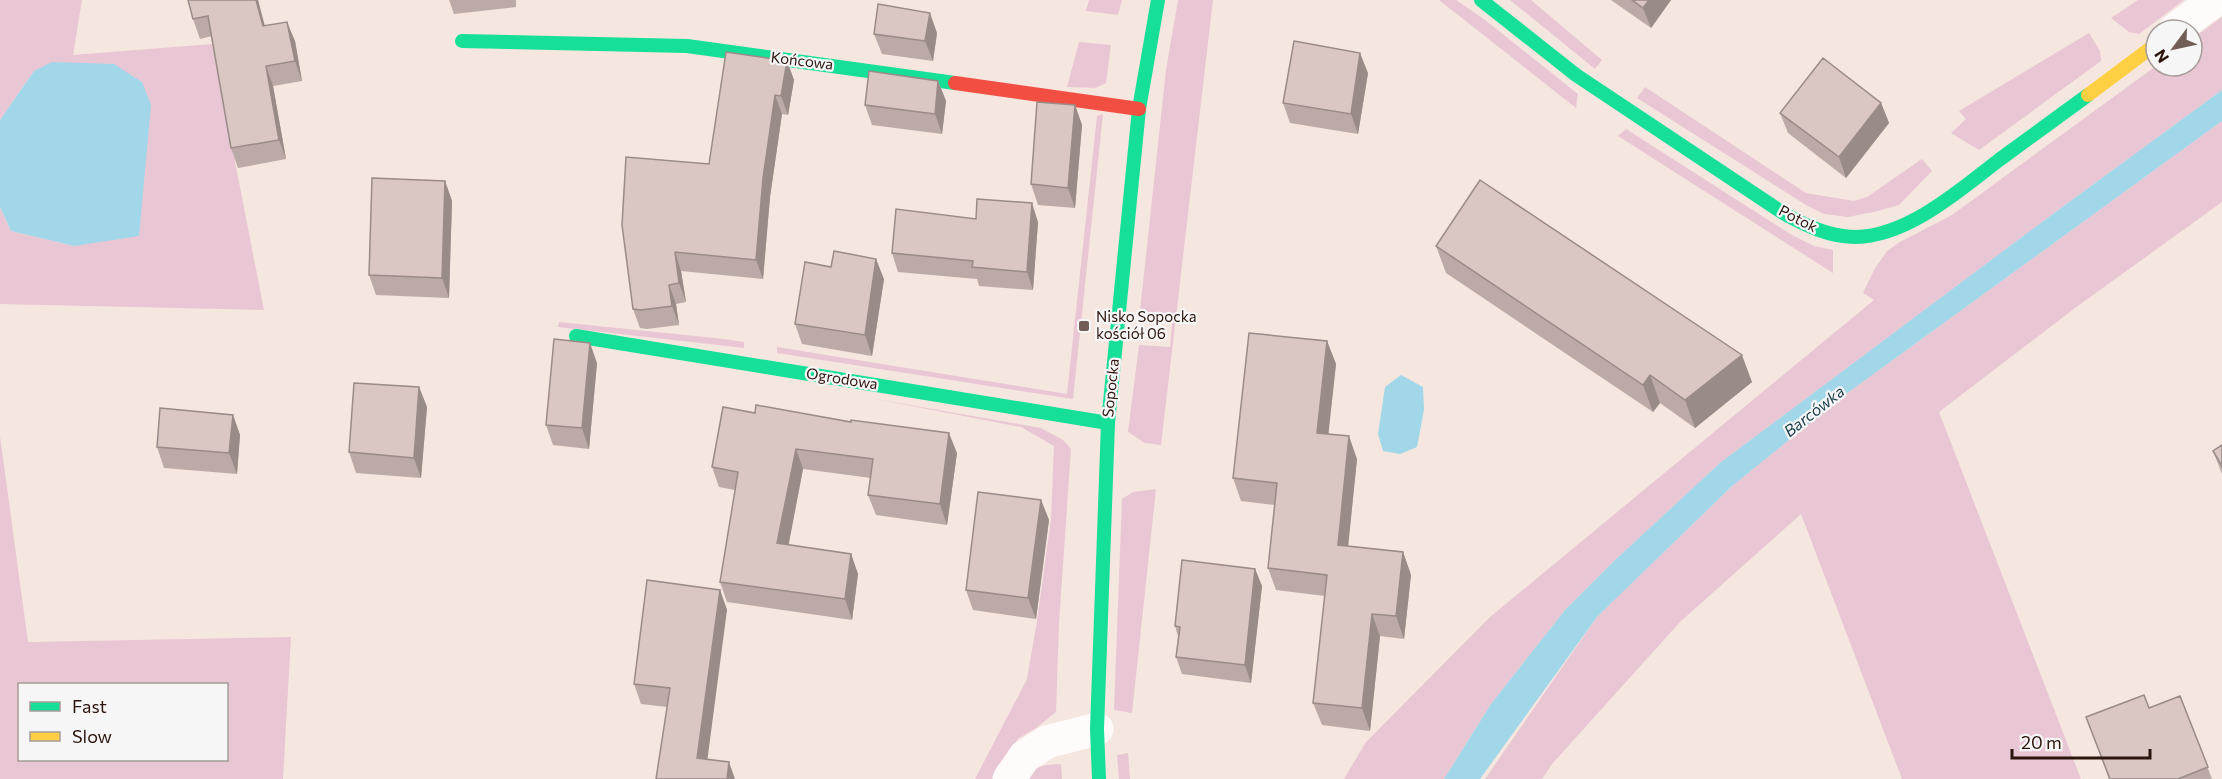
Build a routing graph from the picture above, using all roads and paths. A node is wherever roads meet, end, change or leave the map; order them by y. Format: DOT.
graph roads {
  1 [pos="1158,0"];
  2 [pos="1481,0"];
  3 [pos="2215,0"];
  4 [pos="2191,18"];
  5 [pos="462,41"];
  6 [pos="2144,53"];
  7 [pos="1139,109"];
  8 [pos="576,336"];
  9 [pos="1108,423"];
  10 [pos="1096,729"];
  11 [pos="1009,779"];
  12 [pos="1099,779"];
  1 -- 7 [label="street, Sopocka"];
  2 -- 6 [label="street, Potok"];
  3 -- 4 [label="street"];
  5 -- 7 [label="street, Końcowa"];
  7 -- 9 [label="street, Sopocka"];
  8 -- 9 [label="street, Ogrodowa"];
  9 -- 10 [label="street, Sopocka"];
  10 -- 11 [label="street"];
  10 -- 12 [label="street, Sopocka"];
}
